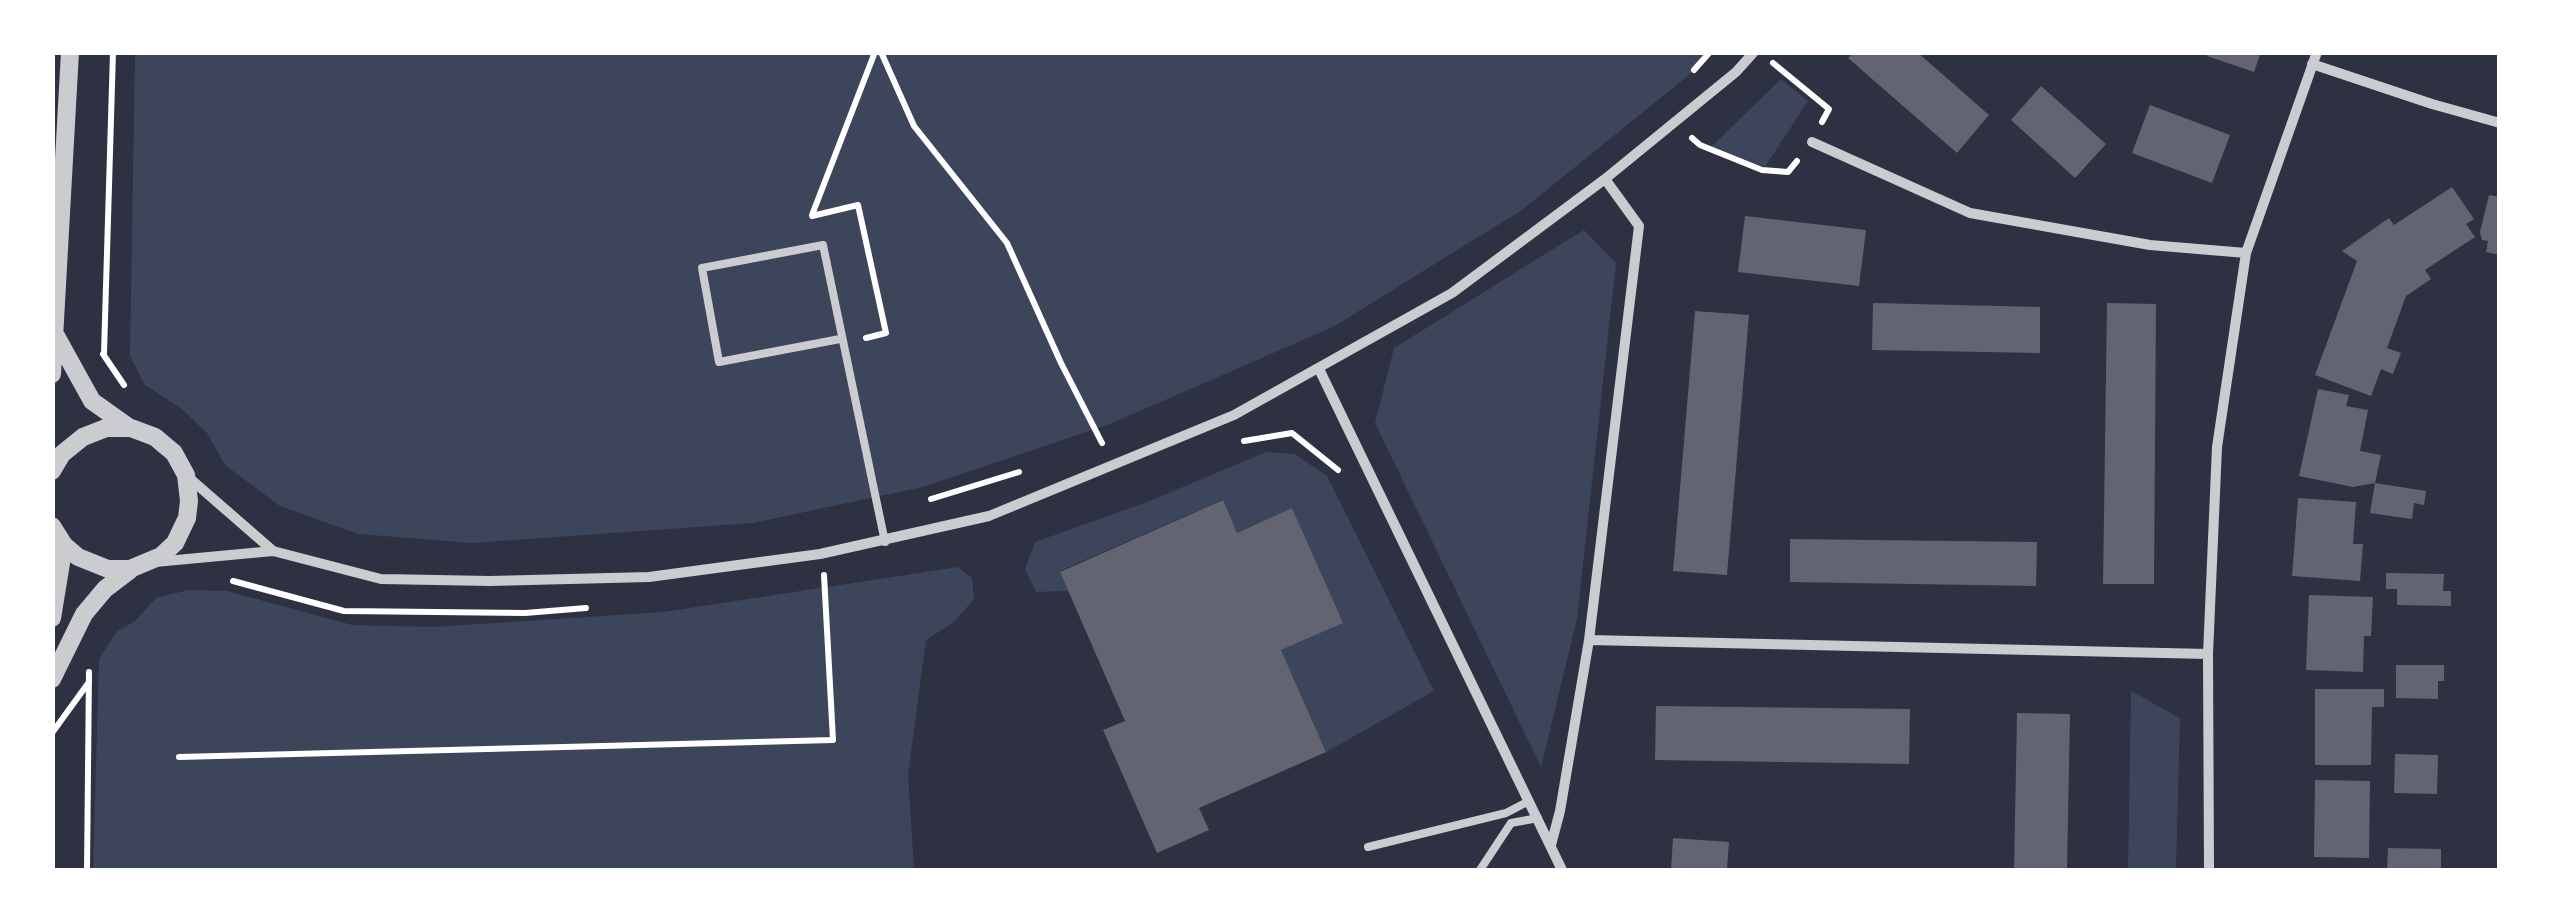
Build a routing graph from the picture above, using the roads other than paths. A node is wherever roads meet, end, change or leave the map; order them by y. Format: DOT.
graph roads {
  1 [pos="70,52"];
  2 [pos="1757,52"];
  3 [pos="2315,58"];
  4 [pos="2500,123"];
  5 [pos="1812,142"];
  6 [pos="59,153"];
  7 [pos="1605,179"];
  8 [pos="2246,253"];
  9 [pos="55,334"];
  10 [pos="840,339"];
  11 [pos="1319,370"];
  12 [pos="52,374"];
  13 [pos="131,428"];
  14 [pos="52,471"];
  15 [pos="186,475"];
  16 [pos="52,526"];
  17 [pos="885,542"];
  18 [pos="64,545"];
  19 [pos="272,551"];
  20 [pos="149,563"];
  21 [pos="130,569"];
  22 [pos="52,618"];
  23 [pos="1589,640"];
  24 [pos="2208,654"];
  25 [pos="52,679"];
  26 [pos="1530,802"];
  27 [pos="1538,818"];
  28 [pos="1551,845"];
  29 [pos="1368,846"];
  30 [pos="1480,870"];
  31 [pos="1562,870"];
  32 [pos="2209,870"];
  1 -- 6 [label="street"];
  2 -- 7 [label="street"];
  3 -- 4 [label="street"];
  3 -- 8 [label="street"];
  5 -- 8 [label="street"];
  6 -- 9 [label="street"];
  7 -- 11 [label="street"];
  7 -- 23 [label="street"];
  8 -- 24 [label="street"];
  9 -- 12 [label="street"];
  9 -- 13 [label="street"];
  10 -- 10 [label="lane"];
  10 -- 17 [label="lane"];
  11 -- 17 [label="street"];
  11 -- 26 [label="street"];
  13 -- 14 [label="street"];
  13 -- 15 [label="street"];
  15 -- 19 [label="street"];
  15 -- 20 [label="street"];
  16 -- 18 [label="street"];
  17 -- 19 [label="street"];
  18 -- 21 [label="street"];
  18 -- 22 [label="street"];
  19 -- 20 [label="street"];
  20 -- 21 [label="street"];
  21 -- 25 [label="street"];
  23 -- 24 [label="street"];
  23 -- 28 [label="street"];
  24 -- 32 [label="street"];
  26 -- 27 [label="street"];
  26 -- 29 [label="lane"];
  27 -- 28 [label="street"];
  27 -- 30 [label="lane"];
  28 -- 31 [label="street"];
}
